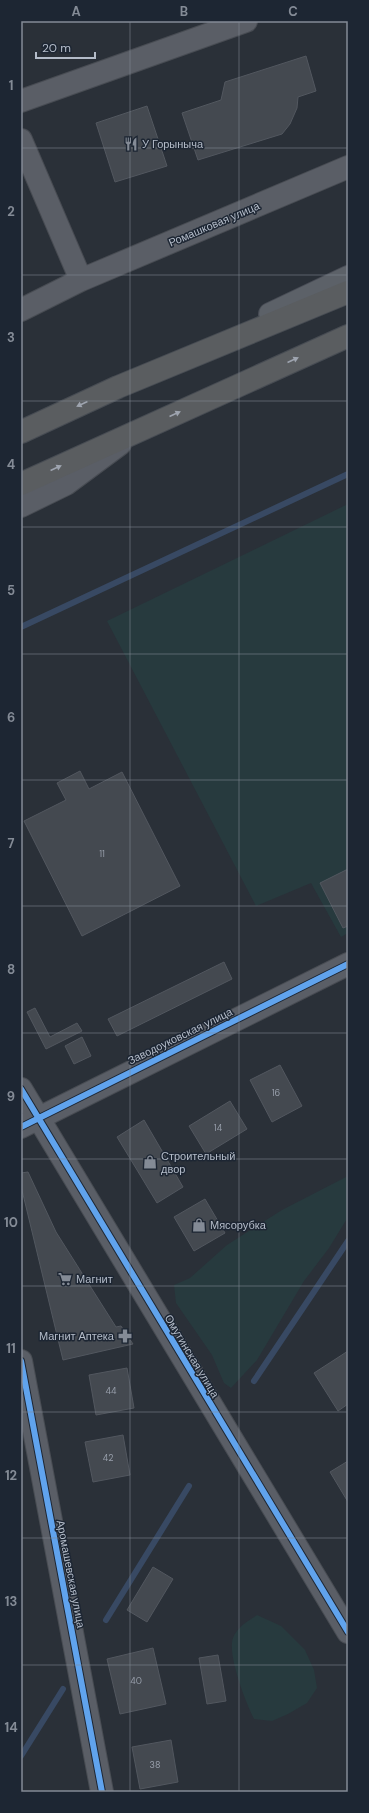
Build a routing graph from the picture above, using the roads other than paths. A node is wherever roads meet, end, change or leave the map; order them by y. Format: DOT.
graph roads {
  1 [pos="246,21"];
  2 [pos="21,101"];
  3 [pos="21,140"];
  4 [pos="348,167"];
  5 [pos="348,277"];
  6 [pos="81,280"];
  7 [pos="348,292"];
  8 [pos="21,310"];
  9 [pos="348,336"];
  10 [pos="118,387"];
  11 [pos="140,430"];
  12 [pos="21,432"];
  13 [pos="21,484"];
  14 [pos="21,506"];
  15 [pos="348,964"];
  16 [pos="21,1089"];
  17 [pos="29,1123"];
  18 [pos="21,1361"];
  19 [pos="348,1632"];
  20 [pos="102,1792"];
  1 -- 2 [label="street"];
  3 -- 6 [label="street"];
  4 -- 6 [label="street, Ромашковая улица"];
  5 -- 10 [label="main road"];
  6 -- 8 [label="street, Ромашковая улица"];
  7 -- 10 [label="highway"];
  11 -- 9 [label="highway, one-way"];
  10 -- 12 [label="highway, one-way"];
  13 -- 11 [label="highway, one-way"];
  11 -- 14 [label="street"];
  15 -- 17 [label="street, Заводоуковская улица"];
  16 -- 17 [label="street, Омутинская улица"];
  17 -- 19 [label="street, Омутинская улица"];
  18 -- 20 [label="street, Аромашевская улица"];
}
